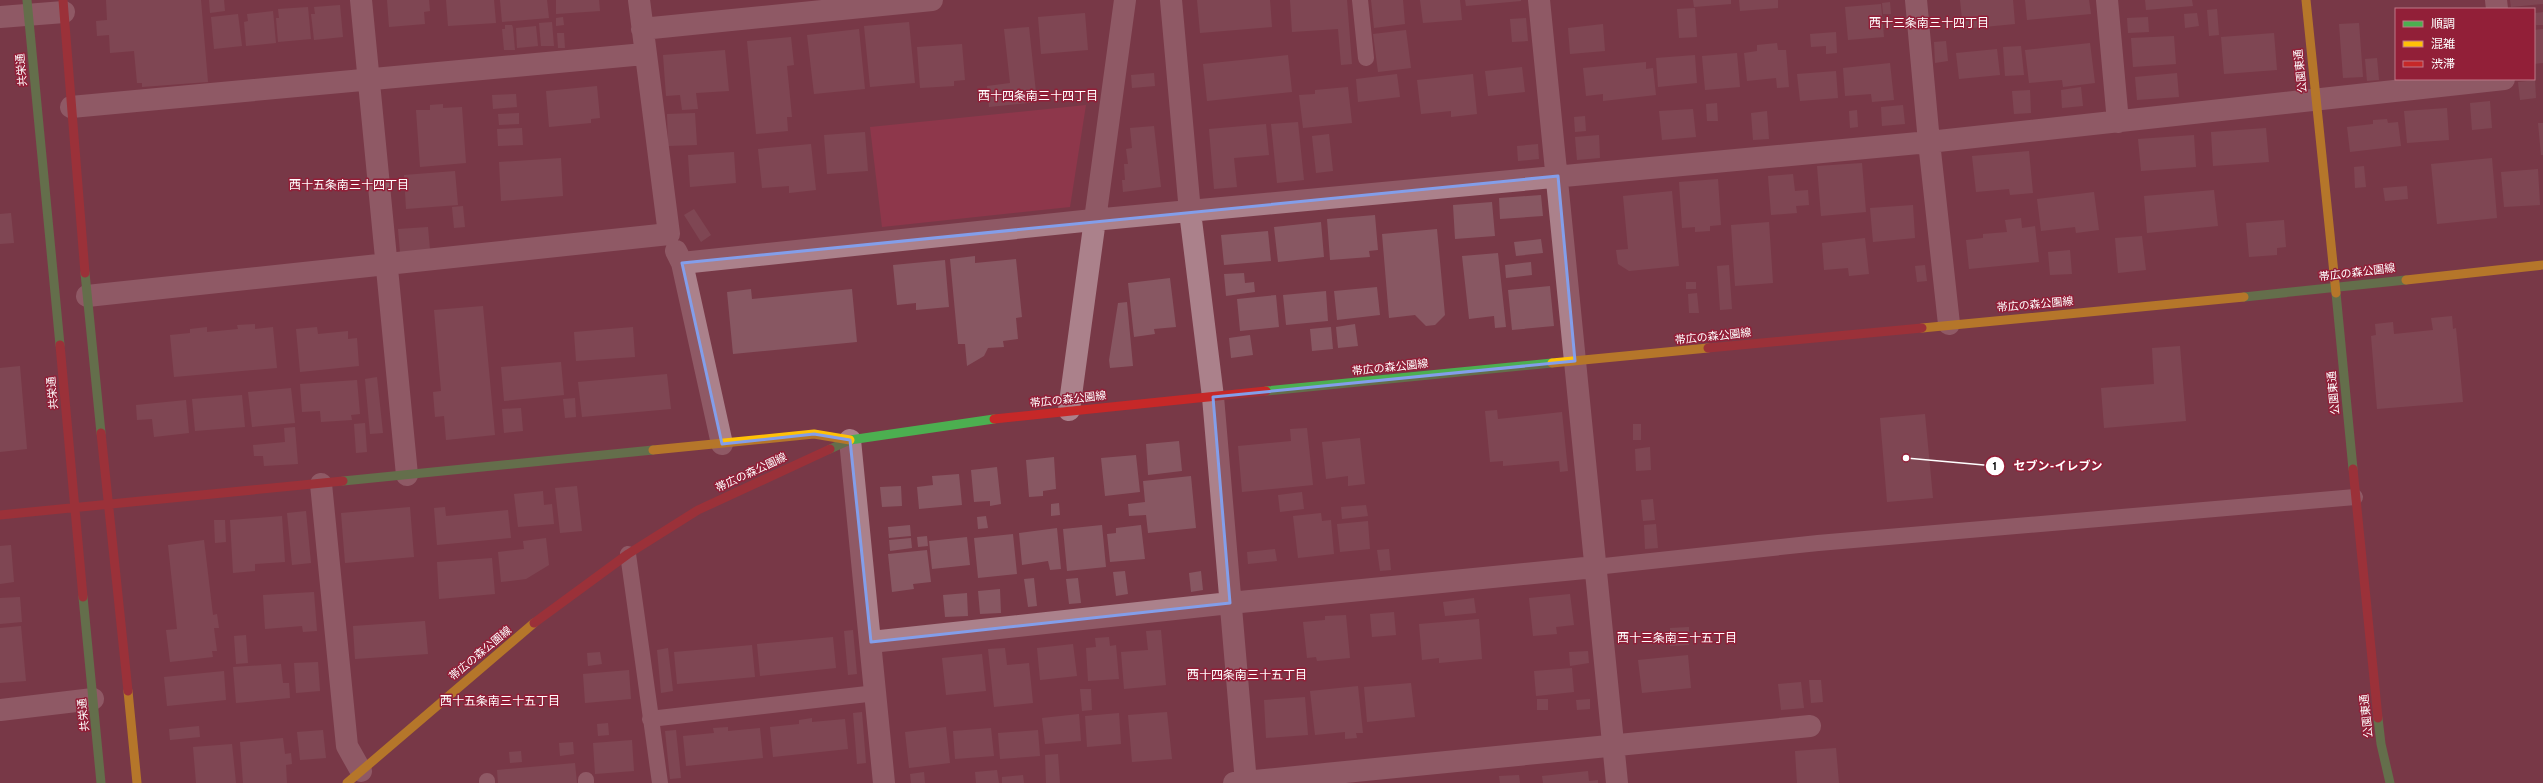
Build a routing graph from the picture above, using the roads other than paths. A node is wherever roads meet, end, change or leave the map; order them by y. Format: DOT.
graph roads {
  1 [pos="361,0"];
  2 [pos="639,0"];
  3 [pos="932,0"];
  4 [pos="1125,0"];
  5 [pos="1171,0"];
  6 [pos="1360,0"];
  7 [pos="1539,0"];
  8 [pos="1916,0"];
  9 [pos="2107,0"];
  10 [pos="2306,0"];
  11 [pos="63,6"];
  12 [pos="28,7"];
  13 [pos="0,17"];
  14 [pos="642,29"];
  15 [pos="644,54"];
  16 [pos="1366,58"];
  17 [pos="369,80"];
  18 [pos="2495,80"];
  19 [pos="2315,100"];
  20 [pos="71,107"];
  21 [pos="2118,122"];
  22 [pos="1929,142"];
  23 [pos="1558,176"];
  24 [pos="1190,212"];
  25 [pos="1093,220"];
  26 [pos="670,234"];
  27 [pos="682,263"];
  28 [pos="386,264"];
  29 [pos="2543,265"];
  30 [pos="2335,288"];
  31 [pos="87,296"];
  32 [pos="1949,324"];
  33 [pos="1575,361"];
  34 [pos="1212,396"];
  35 [pos="1069,410"];
  36 [pos="850,440"];
  37 [pos="722,444"];
  38 [pos="407,475"];
  39 [pos="321,484"];
  40 [pos="2355,497"];
  41 [pos="108,505"];
  42 [pos="74,508"];
  43 [pos="0,515"];
  44 [pos="628,554"];
  45 [pos="1595,567"];
  46 [pos="1230,603"];
  47 [pos="871,642"];
  48 [pos="876,693"];
  49 [pos="93,699"];
  50 [pos="0,710"];
  51 [pos="650,719"];
  52 [pos="1810,726"];
  53 [pos="1614,746"];
  54 [pos="354,777"];
  55 [pos="102,783"];
  56 [pos="137,783"];
  57 [pos="660,783"];
  58 [pos="884,783"];
  59 [pos="1242,783"];
  60 [pos="1617,783"];
  61 [pos="2390,783"];
  1 -- 17 [label="street"];
  2 -- 14 [label="street"];
  3 -- 14 [label="street"];
  4 -- 25 [label="street"];
  5 -- 24 [label="street"];
  6 -- 16 [label="lane"];
  7 -- 23 [label="street"];
  8 -- 22 [label="street"];
  9 -- 21 [label="street"];
  10 -- 19 [label="street, 公園東通"];
  11 -- 12 [label="street"];
  11 -- 20 [label="street"];
  12 -- 13 [label="street"];
  12 -- 42 [label="street, 共栄通"];
  14 -- 15 [label="street"];
  15 -- 17 [label="street"];
  15 -- 26 [label="street"];
  17 -- 20 [label="street"];
  17 -- 28 [label="street"];
  18 -- 19 [label="street"];
  19 -- 21 [label="street"];
  19 -- 30 [label="street, 公園東通"];
  20 -- 31 [label="street"];
  21 -- 22 [label="street"];
  22 -- 23 [label="street"];
  22 -- 32 [label="street"];
  23 -- 24 [label="street"];
  23 -- 33 [label="street"];
  24 -- 25 [label="street"];
  24 -- 34 [label="street"];
  25 -- 27 [label="street"];
  25 -- 35 [label="street"];
  26 -- 27 [label="street"];
  26 -- 28 [label="street"];
  27 -- 37 [label="street"];
  28 -- 31 [label="street"];
  28 -- 38 [label="street"];
  29 -- 30 [label="street, 帯広の森公園線"];
  30 -- 32 [label="street, 帯広の森公園線"];
  30 -- 40 [label="street, 公園東通"];
  31 -- 41 [label="street"];
  32 -- 33 [label="street, 帯広の森公園線"];
  33 -- 34 [label="street, 帯広の森公園線"];
  33 -- 45 [label="street"];
  34 -- 35 [label="street, 帯広の森公園線"];
  34 -- 46 [label="street"];
  35 -- 36 [label="street, 帯広の森公園線"];
  36 -- 37 [label="street"];
  36 -- 44 [label="street, 帯広の森公園線"];
  36 -- 47 [label="street"];
  37 -- 38 [label="street"];
  38 -- 39 [label="street"];
  39 -- 41 [label="street"];
  39 -- 54 [label="street"];
  40 -- 45 [label="lane"];
  40 -- 61 [label="street, 公園東通"];
  41 -- 42 [label="street"];
  41 -- 56 [label="street"];
  42 -- 43 [label="street"];
  42 -- 49 [label="street, 共栄通"];
  44 -- 51 [label="lane"];
  44 -- 54 [label="street, 帯広の森公園線"];
  45 -- 46 [label="street"];
  45 -- 53 [label="street"];
  46 -- 47 [label="street"];
  46 -- 59 [label="street"];
  47 -- 48 [label="street"];
  48 -- 51 [label="lane"];
  48 -- 58 [label="street"];
  49 -- 50 [label="street"];
  49 -- 55 [label="street, 共栄通"];
  51 -- 57 [label="lane"];
  52 -- 53 [label="street"];
  53 -- 59 [label="street"];
  53 -- 60 [label="street"];
}
